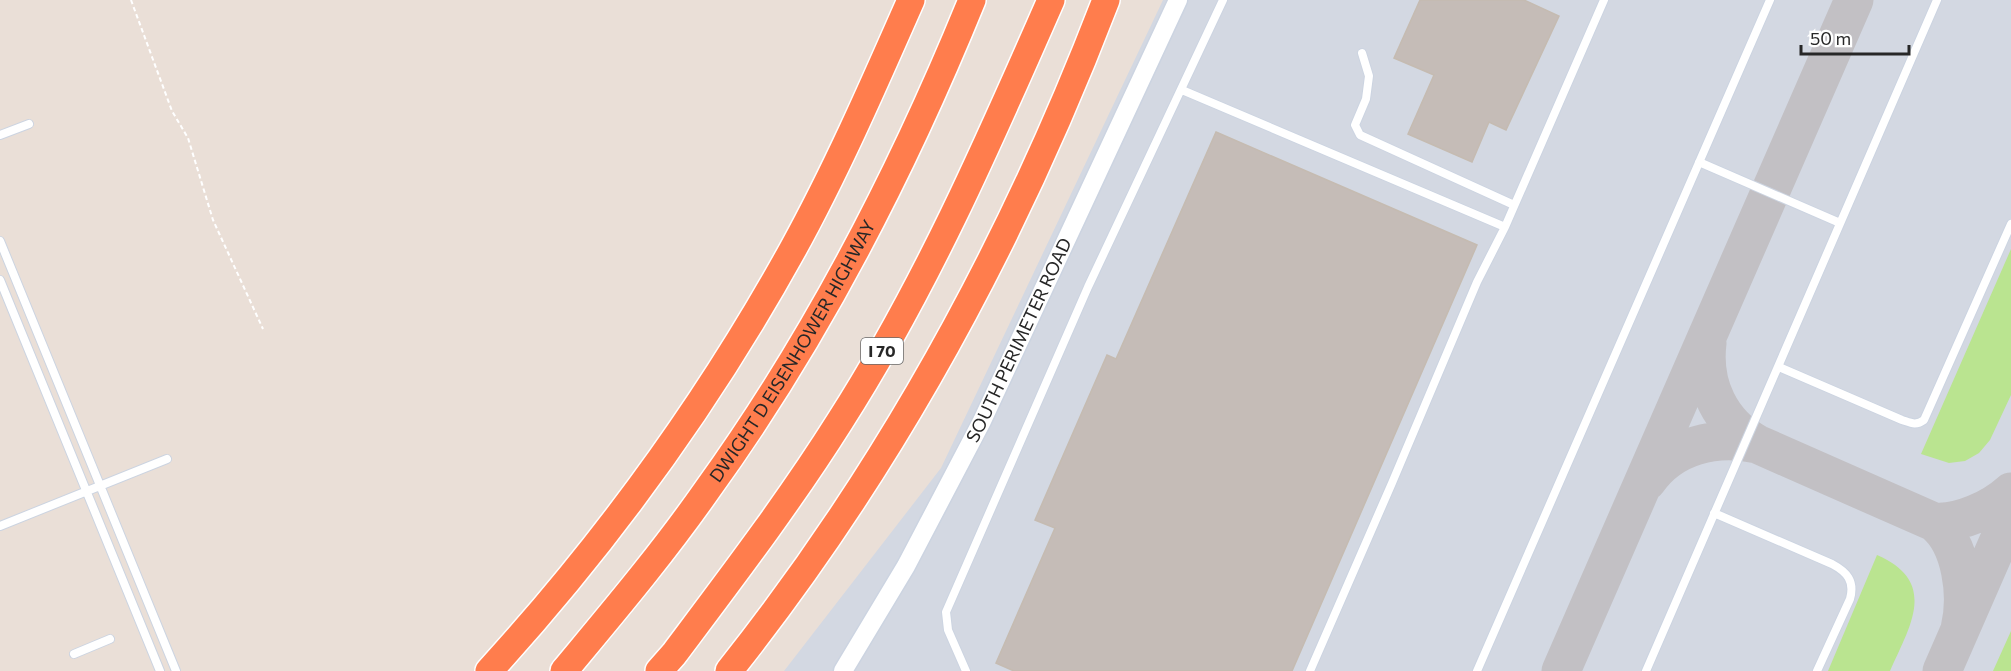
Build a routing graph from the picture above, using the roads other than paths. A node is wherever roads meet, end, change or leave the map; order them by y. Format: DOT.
graph roads {
  1 [pos="911,0"];
  2 [pos="972,0"];
  3 [pos="1051,0"];
  4 [pos="1106,0"];
  5 [pos="1179,0"];
  6 [pos="1223,0"];
  7 [pos="1604,0"];
  8 [pos="1770,0"];
  9 [pos="1937,0"];
  10 [pos="1362,53"];
  11 [pos="1182,90"];
  12 [pos="28,124"];
  13 [pos="0,135"];
  14 [pos="1699,162"];
  15 [pos="1514,205"];
  16 [pos="1840,223"];
  17 [pos="2011,224"];
  18 [pos="1505,227"];
  19 [pos="0,241"];
  20 [pos="0,280"];
  21 [pos="1779,367"];
  22 [pos="166,459"];
  23 [pos="100,485"];
  24 [pos="87,491"];
  25 [pos="1714,513"];
  26 [pos="0,526"];
  27 [pos="110,639"];
  28 [pos="74,654"];
  29 [pos="160,671"];
  30 [pos="176,671"];
  31 [pos="489,671"];
  32 [pos="564,671"];
  33 [pos="659,671"];
  34 [pos="729,671"];
  35 [pos="843,671"];
  36 [pos="966,671"];
  37 [pos="1310,671"];
  38 [pos="1477,671"];
  39 [pos="1646,671"];
  40 [pos="1817,671"];
  1 -- 31 [label="highway"];
  2 -- 32 [label="highway, DWIGHT D EISENHOWER HIGHWAY"];
  3 -- 33 [label="highway, I 70"];
  4 -- 34 [label="highway"];
  5 -- 35 [label="street, SOUTH PERIMETER ROAD"];
  6 -- 11 [label="lane"];
  7 -- 15 [label="lane"];
  8 -- 14 [label="lane"];
  9 -- 16 [label="lane"];
  10 -- 15 [label="lane"];
  11 -- 18 [label="lane"];
  11 -- 36 [label="lane"];
  12 -- 13 [label="lane"];
  14 -- 16 [label="lane"];
  14 -- 38 [label="lane"];
  15 -- 18 [label="lane"];
  16 -- 21 [label="lane"];
  17 -- 21 [label="lane"];
  18 -- 37 [label="lane"];
  19 -- 23 [label="lane"];
  20 -- 24 [label="lane"];
  21 -- 25 [label="lane"];
  22 -- 23 [label="lane"];
  23 -- 24 [label="lane"];
  23 -- 30 [label="lane"];
  24 -- 26 [label="lane"];
  24 -- 29 [label="lane"];
  25 -- 39 [label="lane"];
  25 -- 40 [label="lane"];
  27 -- 28 [label="lane"];
}
